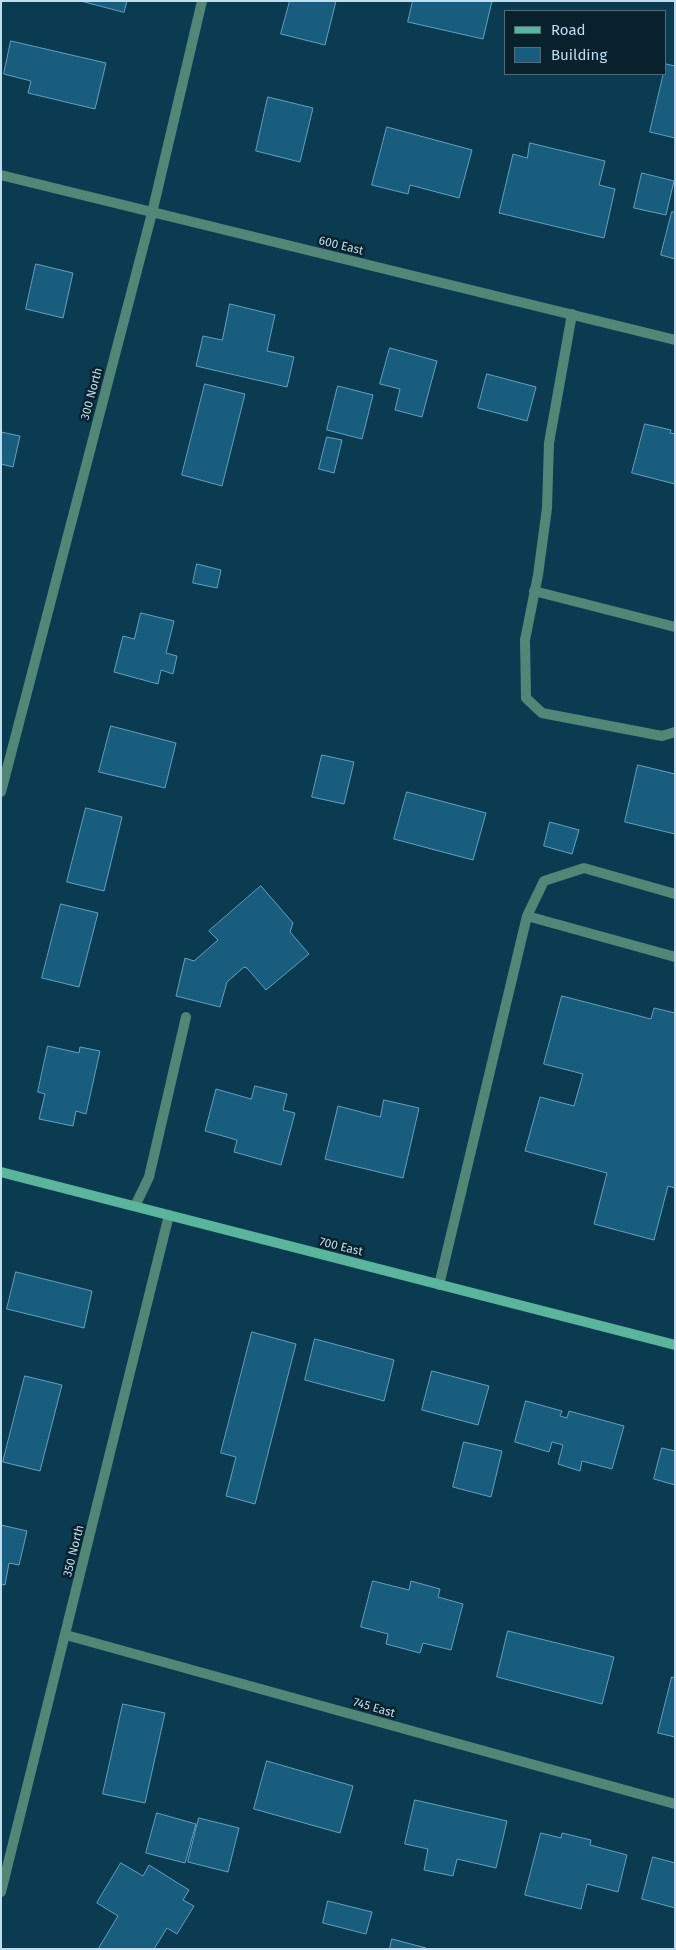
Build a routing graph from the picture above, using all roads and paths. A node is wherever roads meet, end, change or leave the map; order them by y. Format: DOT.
graph roads {
  1 [pos="202,1"];
  2 [pos="1,175"];
  3 [pos="152,213"];
  4 [pos="572,314"];
  5 [pos="675,340"];
  6 [pos="534,591"];
  7 [pos="675,627"];
  8 [pos="675,732"];
  9 [pos="1,792"];
  10 [pos="675,894"];
  11 [pos="527,916"];
  12 [pos="675,957"];
  13 [pos="186,1017"];
  14 [pos="1,1172"];
  15 [pos="135,1206"];
  16 [pos="169,1215"];
  17 [pos="439,1285"];
  18 [pos="675,1345"];
  19 [pos="66,1635"];
  20 [pos="675,1804"];
  21 [pos="1,1892"];
  1 -- 3 [label="street, 300 North"];
  2 -- 3 [label="street, 600 East"];
  3 -- 4 [label="street, 600 East"];
  3 -- 9 [label="street, 300 North"];
  4 -- 5 [label="street, 600 East"];
  4 -- 6 [label="street"];
  6 -- 7 [label="street"];
  6 -- 8 [label="street"];
  10 -- 11 [label="street"];
  11 -- 12 [label="street"];
  11 -- 17 [label="street"];
  13 -- 15 [label="street"];
  14 -- 15 [label="street, 700 East"];
  15 -- 16 [label="street, 700 East"];
  16 -- 17 [label="street, 700 East"];
  16 -- 19 [label="street, 350 North"];
  17 -- 18 [label="street, 700 East"];
  19 -- 20 [label="street, 745 East"];
  19 -- 21 [label="street, 350 North"];
}
